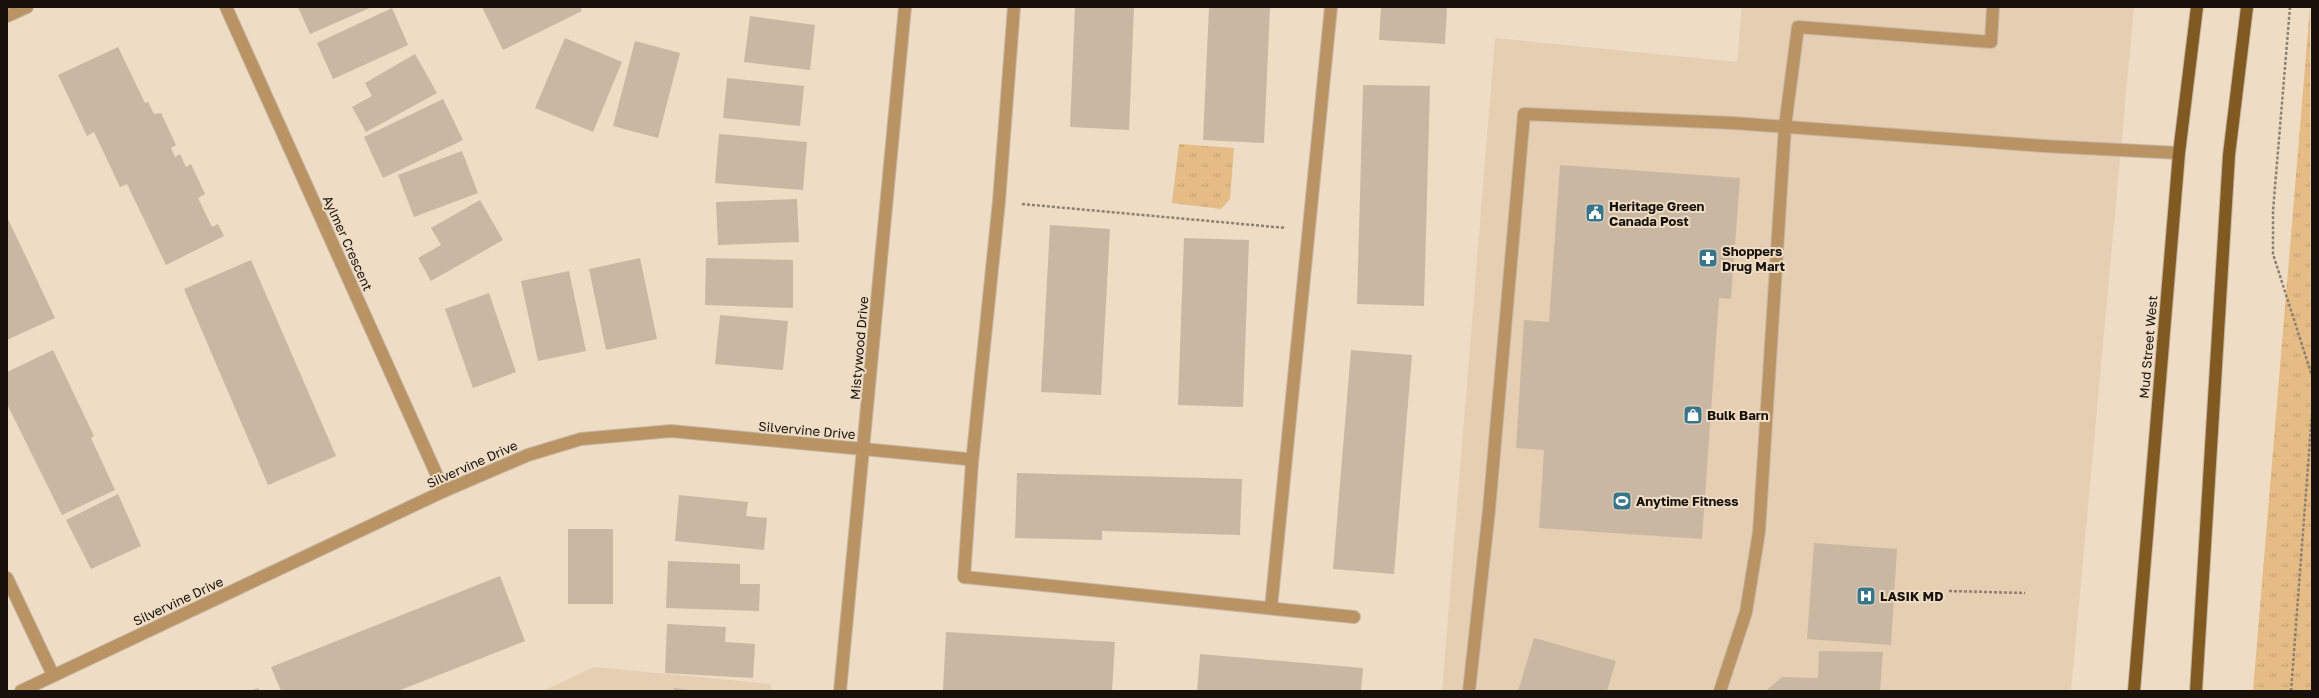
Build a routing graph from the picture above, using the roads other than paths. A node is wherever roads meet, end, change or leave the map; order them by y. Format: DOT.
graph roads {
  1 [pos="27,7"];
  2 [pos="226,7"];
  3 [pos="905,7"];
  4 [pos="1014,7"];
  5 [pos="1331,7"];
  6 [pos="1993,7"];
  7 [pos="2197,7"];
  8 [pos="2247,7"];
  9 [pos="7,16"];
  10 [pos="1785,126"];
  11 [pos="2178,153"];
  12 [pos="863,449"];
  13 [pos="972,463"];
  14 [pos="444,491"];
  15 [pos="7,578"];
  16 [pos="1271,608"];
  17 [pos="1354,617"];
  18 [pos="53,675"];
  19 [pos="20,691"];
  20 [pos="840,691"];
  21 [pos="1469,691"];
  22 [pos="1720,691"];
  23 [pos="2134,691"];
  24 [pos="2196,691"];
  1 -- 9 [label="street"];
  2 -- 14 [label="street, Aylmer Crescent"];
  3 -- 12 [label="street, Mistywood Drive"];
  4 -- 13 [label="street"];
  5 -- 16 [label="street"];
  6 -- 10 [label="street"];
  7 -- 11 [label="main road, Mud Street West"];
  8 -- 24 [label="main road"];
  10 -- 11 [label="street"];
  10 -- 21 [label="street"];
  10 -- 22 [label="street"];
  11 -- 23 [label="main road, Mud Street West"];
  12 -- 13 [label="street, Silvervine Drive"];
  12 -- 14 [label="street, Silvervine Drive"];
  12 -- 20 [label="street, Mistywood Drive"];
  13 -- 16 [label="street"];
  14 -- 18 [label="street, Silvervine Drive"];
  15 -- 18 [label="street"];
  16 -- 17 [label="street"];
  18 -- 19 [label="street, Silvervine Drive"];
}
